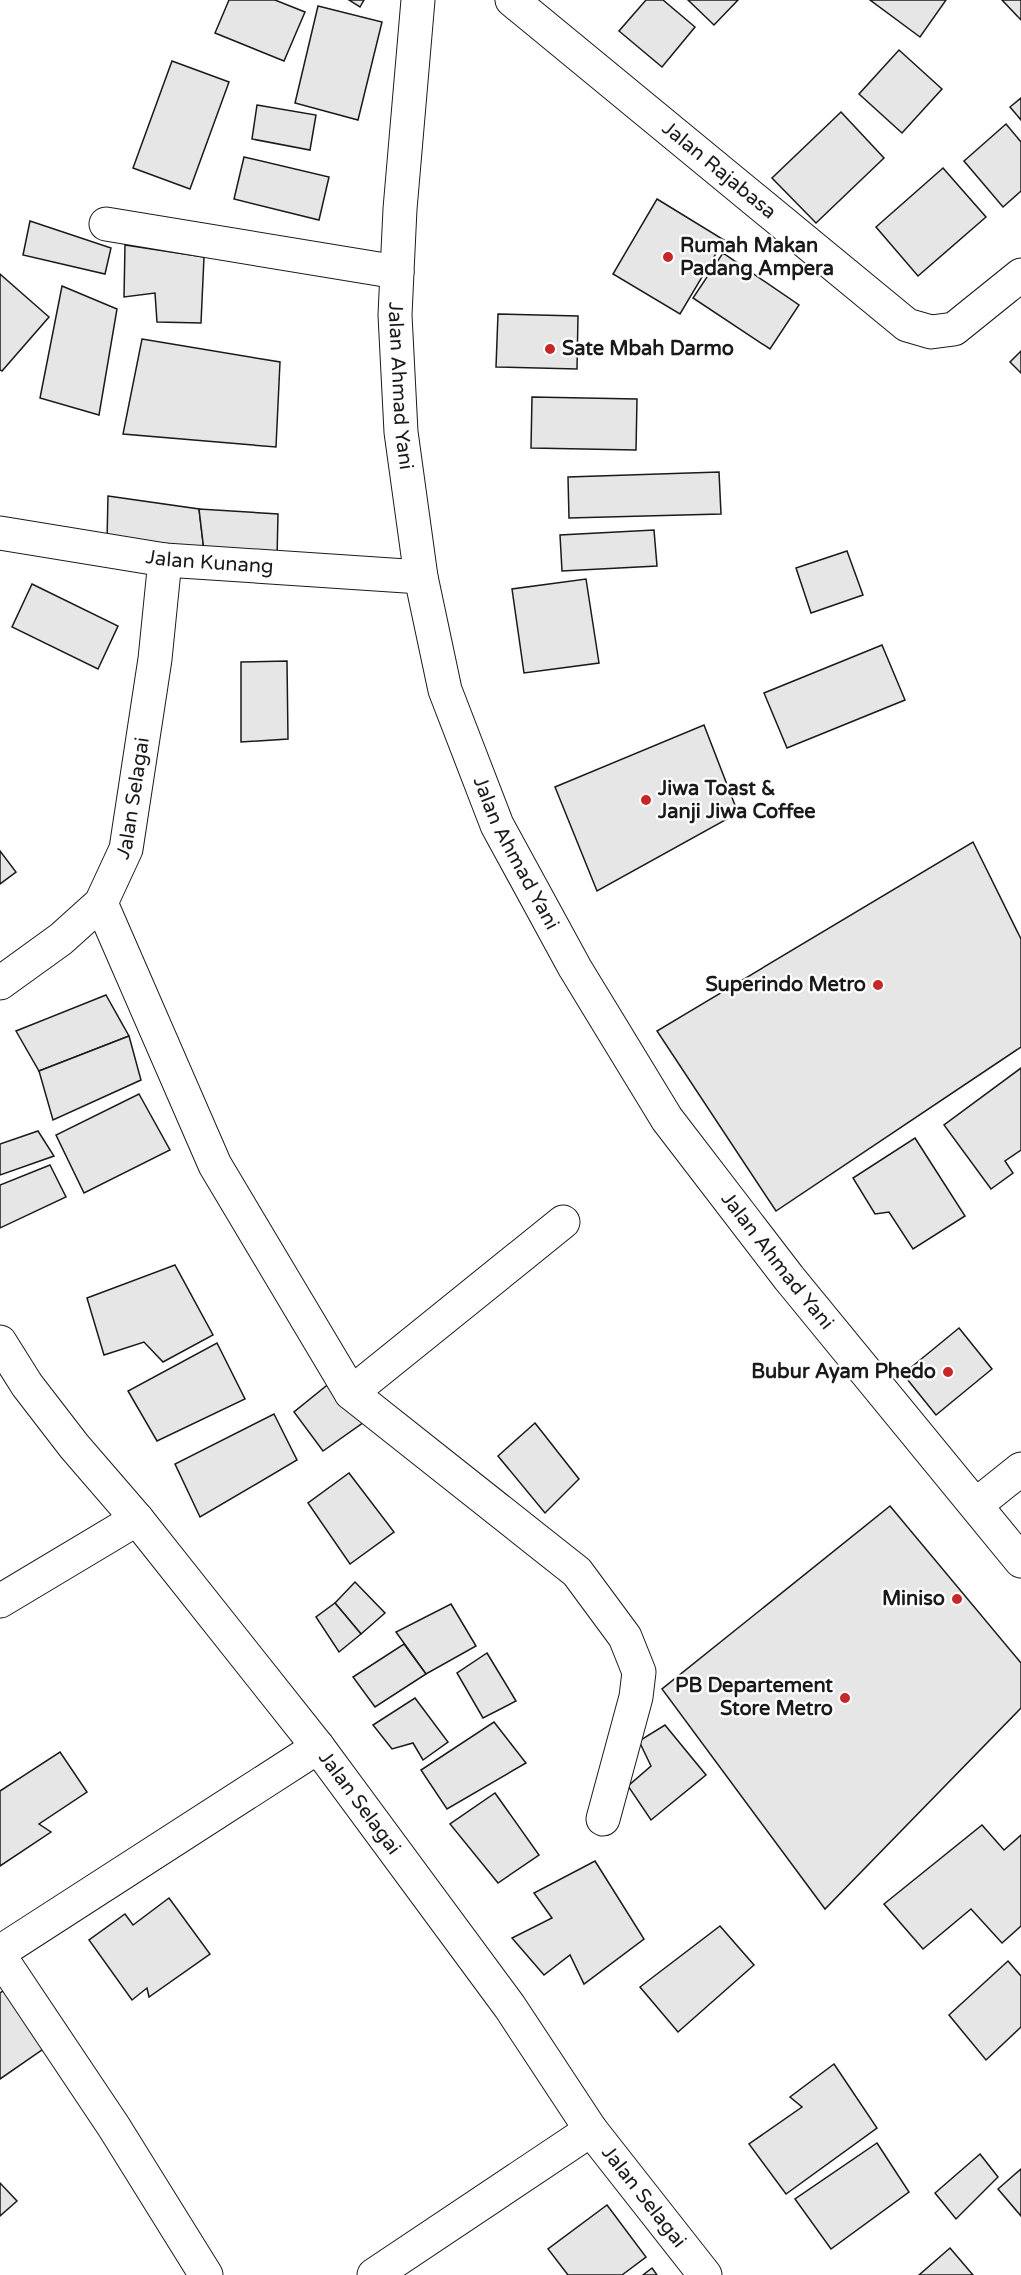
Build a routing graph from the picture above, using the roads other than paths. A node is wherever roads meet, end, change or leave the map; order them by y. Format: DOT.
graph roads {
  1 [pos="418,0"];
  2 [pos="512,0"];
  3 [pos="106,224"];
  4 [pos="397,272"];
  5 [pos="1021,275"];
  6 [pos="0,532"];
  7 [pos="165,560"];
  8 [pos="421,577"];
  9 [pos="101,903"];
  10 [pos="0,983"];
  11 [pos="562,1222"];
  12 [pos="0,1342"];
  13 [pos="351,1393"];
  14 [pos="1021,1469"];
  15 [pos="976,1505"];
  16 [pos="137,1519"];
  17 [pos="1021,1561"];
  18 [pos="0,1600"];
  19 [pos="318,1747"];
  20 [pos="603,1819"];
  21 [pos="0,1952"];
  22 [pos="591,2130"];
  23 [pos="206,2275"];
  24 [pos="374,2275"];
  25 [pos="705,2275"];
  1 -- 4 [label="street, Jalan Ahmad Yani"];
  2 -- 5 [label="street, Jalan Rajabasa"];
  3 -- 4 [label="street"];
  4 -- 8 [label="street, Jalan Ahmad Yani"];
  6 -- 7 [label="street, Jalan Kunang"];
  7 -- 8 [label="street, Jalan Kunang"];
  7 -- 9 [label="street, Jalan Selagai"];
  8 -- 15 [label="street, Jalan Ahmad Yani"];
  9 -- 10 [label="street, Jalan Selagai"];
  9 -- 13 [label="street"];
  11 -- 13 [label="street"];
  12 -- 16 [label="street, Jalan Selagai"];
  13 -- 20 [label="street"];
  14 -- 15 [label="street"];
  15 -- 17 [label="street, Jalan Ahmad Yani"];
  16 -- 18 [label="street"];
  16 -- 19 [label="street, Jalan Selagai"];
  19 -- 21 [label="street"];
  19 -- 22 [label="street, Jalan Selagai"];
  21 -- 23 [label="street"];
  22 -- 24 [label="street"];
  22 -- 25 [label="street, Jalan Selagai"];
}
